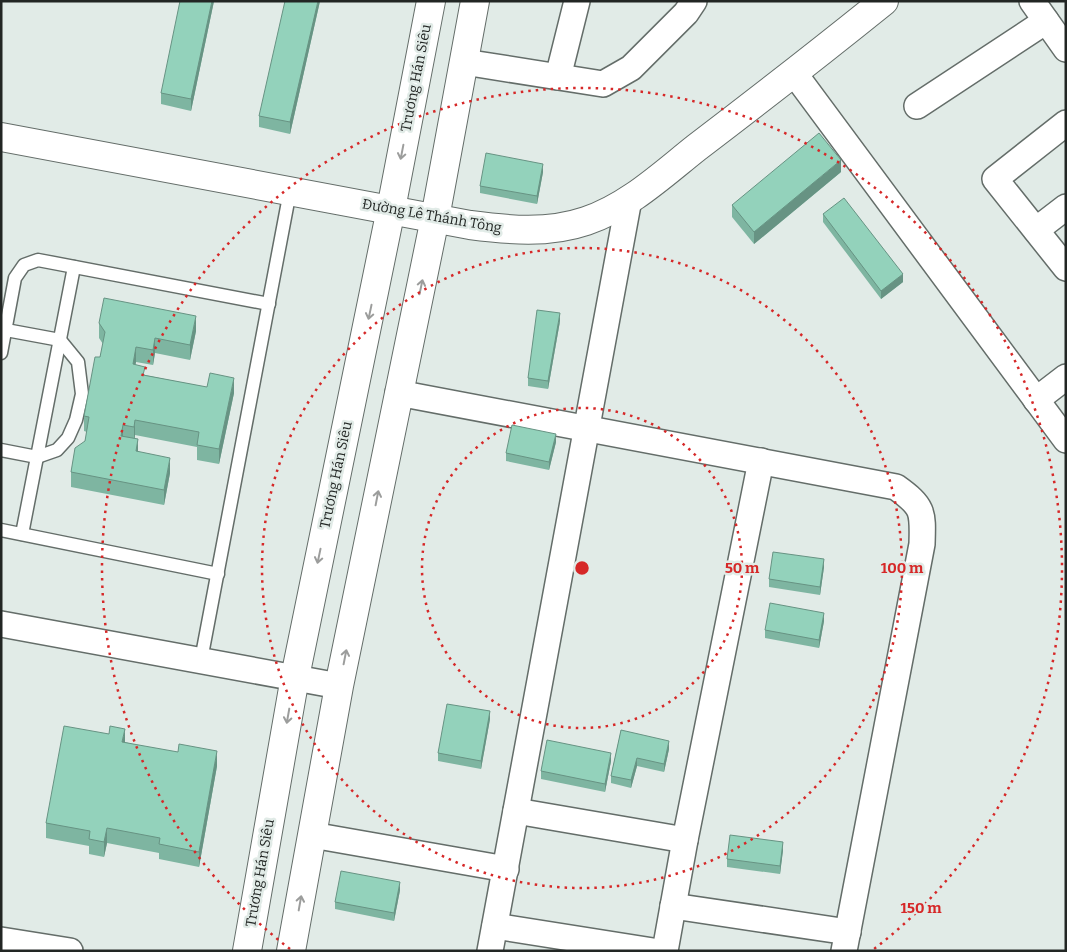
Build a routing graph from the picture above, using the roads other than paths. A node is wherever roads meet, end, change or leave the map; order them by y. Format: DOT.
graph roads {
  1 [pos="431,1"];
  2 [pos="475,1"];
  3 [pos="577,1"];
  4 [pos="694,1"];
  5 [pos="884,1"];
  6 [pos="1039,11"];
  7 [pos="1066,49"];
  8 [pos="464,62"];
  9 [pos="794,73"];
  10 [pos="558,77"];
  11 [pos="917,106"];
  12 [pos="1066,123"];
  13 [pos="1,137"];
  14 [pos="290,191"];
  15 [pos="629,199"];
  16 [pos="1066,207"];
  17 [pos="391,209"];
  18 [pos="435,218"];
  19 [pos="1036,230"];
  20 [pos="74,266"];
  21 [pos="1066,268"];
  22 [pos="269,304"];
  23 [pos="6,330"];
  24 [pos="60,340"];
  25 [pos="1,353"];
  26 [pos="1066,377"];
  27 [pos="398,393"];
  28 [pos="1036,400"];
  29 [pos="588,428"];
  30 [pos="1066,440"];
  31 [pos="1,450"];
  32 [pos="37,457"];
  33 [pos="761,461"];
  34 [pos="1,530"];
  35 [pos="22,534"];
  36 [pos="218,574"];
  37 [pos="1,624"];
  38 [pos="202,660"];
  39 [pos="295,677"];
  40 [pos="339,686"];
  41 [pos="516,811"];
  42 [pos="312,835"];
  43 [pos="685,840"];
  44 [pos="506,868"];
  45 [pos="673,906"];
  46 [pos="495,926"];
  47 [pos="1,940"];
  48 [pos="846,941"];
  49 [pos="70,951"];
  50 [pos="247,951"];
  51 [pos="291,951"];
  52 [pos="490,951"];
  53 [pos="653,951"];
  54 [pos="665,951"];
  1 -- 17 [label="main road, Trương Hán Siêu, one-way"];
  2 -- 8 [label="main road"];
  3 -- 10 [label="street"];
  4 -- 10 [label="street"];
  5 -- 9 [label="main road, Đường Lê Thánh Tông"];
  6 -- 7 [label="street"];
  6 -- 11 [label="street"];
  8 -- 10 [label="street"];
  8 -- 18 [label="main road"];
  9 -- 15 [label="main road, Đường Lê Thánh Tông"];
  9 -- 28 [label="street"];
  12 -- 19 [label="street"];
  13 -- 14 [label="main road, Đường Lê Thánh Tông"];
  14 -- 17 [label="main road, Đường Lê Thánh Tông"];
  14 -- 22 [label="lane"];
  15 -- 18 [label="main road, Đường Lê Thánh Tông"];
  15 -- 29 [label="street"];
  16 -- 19 [label="street"];
  17 -- 18 [label="main road, Đường Lê Thánh Tông"];
  17 -- 39 [label="main road, Trương Hán Siêu, one-way"];
  27 -- 18 [label="main road, one-way"];
  19 -- 21 [label="street"];
  20 -- 22 [label="lane"];
  20 -- 23 [label="lane"];
  20 -- 24 [label="lane"];
  22 -- 36 [label="lane"];
  23 -- 24 [label="lane"];
  23 -- 25 [label="lane"];
  24 -- 32 [label="lane"];
  24 -- 32 [label="lane"];
  26 -- 28 [label="street"];
  27 -- 29 [label="street"];
  40 -- 27 [label="main road, one-way"];
  28 -- 30 [label="street"];
  29 -- 33 [label="street"];
  29 -- 41 [label="street"];
  31 -- 32 [label="lane"];
  32 -- 35 [label="lane"];
  33 -- 43 [label="street"];
  33 -- 48 [label="street"];
  34 -- 35 [label="lane"];
  35 -- 36 [label="lane"];
  36 -- 38 [label="lane"];
  37 -- 38 [label="street"];
  38 -- 39 [label="street"];
  39 -- 40 [label="street"];
  39 -- 50 [label="main road, Trương Hán Siêu, one-way"];
  40 -- 42 [label="main road"];
  41 -- 43 [label="street"];
  41 -- 44 [label="street"];
  42 -- 44 [label="street"];
  51 -- 42 [label="main road, one-way"];
  43 -- 45 [label="street"];
  44 -- 46 [label="street"];
  45 -- 48 [label="street"];
  45 -- 54 [label="street"];
  46 -- 52 [label="street"];
  46 -- 53 [label="street"];
  47 -- 49 [label="street"];
}
